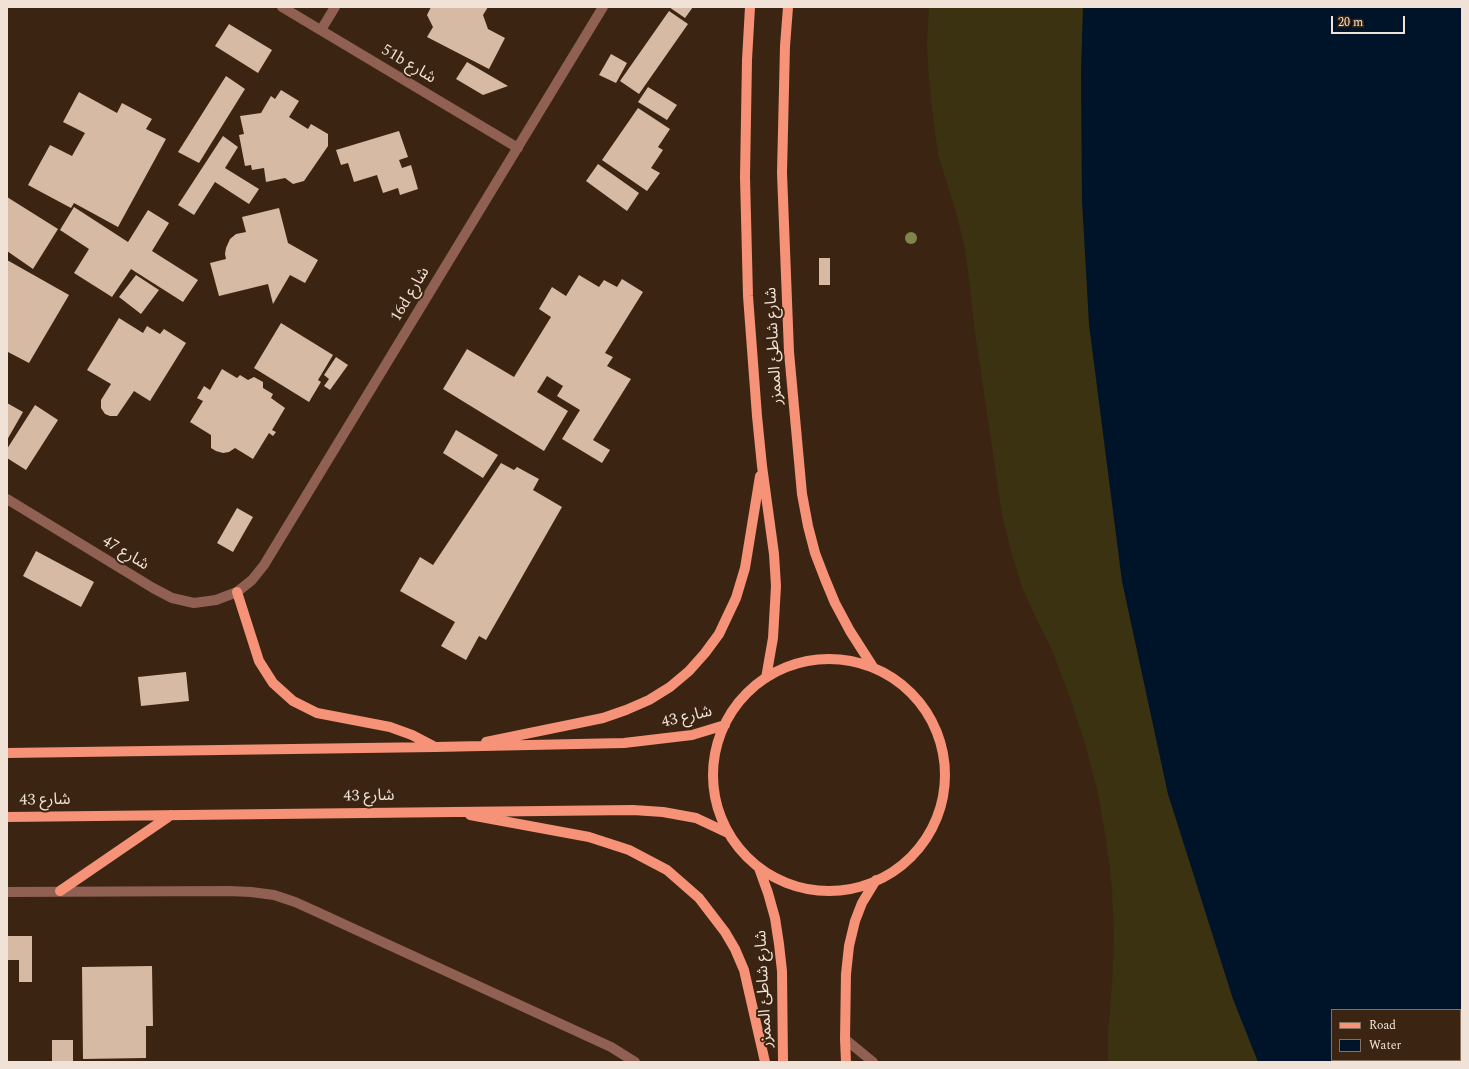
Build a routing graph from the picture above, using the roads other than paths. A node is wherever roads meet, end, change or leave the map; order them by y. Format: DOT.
graph roads {
  1 [pos="282,7"];
  2 [pos="335,7"];
  3 [pos="603,7"];
  4 [pos="750,7"];
  5 [pos="788,7"];
  6 [pos="321,30"];
  7 [pos="518,148"];
  8 [pos="762,466"];
  9 [pos="7,499"];
  10 [pos="237,592"];
  11 [pos="873,667"];
  12 [pos="766,678"];
  13 [pos="725,725"];
  14 [pos="462,747"];
  15 [pos="435,748"];
  16 [pos="7,753"];
  17 [pos="449,811"];
  18 [pos="171,815"];
  19 [pos="7,817"];
  20 [pos="728,832"];
  21 [pos="758,868"];
  22 [pos="876,880"];
  23 [pos="60,891"];
  24 [pos="7,892"];
  25 [pos="845,1039"];
  26 [pos="635,1062"];
  27 [pos="765,1062"];
  28 [pos="784,1062"];
  29 [pos="846,1062"];
  30 [pos="873,1062"];
  1 -- 6 [label="street, 51b شارع"];
  2 -- 6 [label="street"];
  3 -- 7 [label="street, 16d شارع"];
  4 -- 8 [label="main road, شارع شاطئ الممزر"];
  5 -- 11 [label="main road, شارع شاطئ الممزر"];
  6 -- 7 [label="street, 51b شارع"];
  7 -- 10 [label="street, 16d شارع"];
  8 -- 12 [label="main road, شارع شاطئ الممزر"];
  8 -- 14 [label="main road"];
  9 -- 10 [label="street, شارع 47"];
  10 -- 15 [label="main road"];
  11 -- 12 [label="main road"];
  11 -- 22 [label="main road"];
  12 -- 13 [label="main road"];
  13 -- 14 [label="main road, شارع 43"];
  13 -- 20 [label="main road"];
  14 -- 15 [label="main road, شارع 43"];
  15 -- 16 [label="main road, شارع 43"];
  17 -- 18 [label="main road, شارع 43"];
  17 -- 20 [label="main road, شارع 43"];
  17 -- 27 [label="main road"];
  18 -- 19 [label="main road, شارع 43"];
  18 -- 23 [label="main road"];
  20 -- 21 [label="main road"];
  21 -- 22 [label="main road"];
  21 -- 28 [label="main road, شارع شاطئ الممزر"];
  22 -- 25 [label="main road"];
  23 -- 24 [label="street"];
  23 -- 26 [label="street"];
  25 -- 29 [label="main road"];
  25 -- 30 [label="street"];
}
